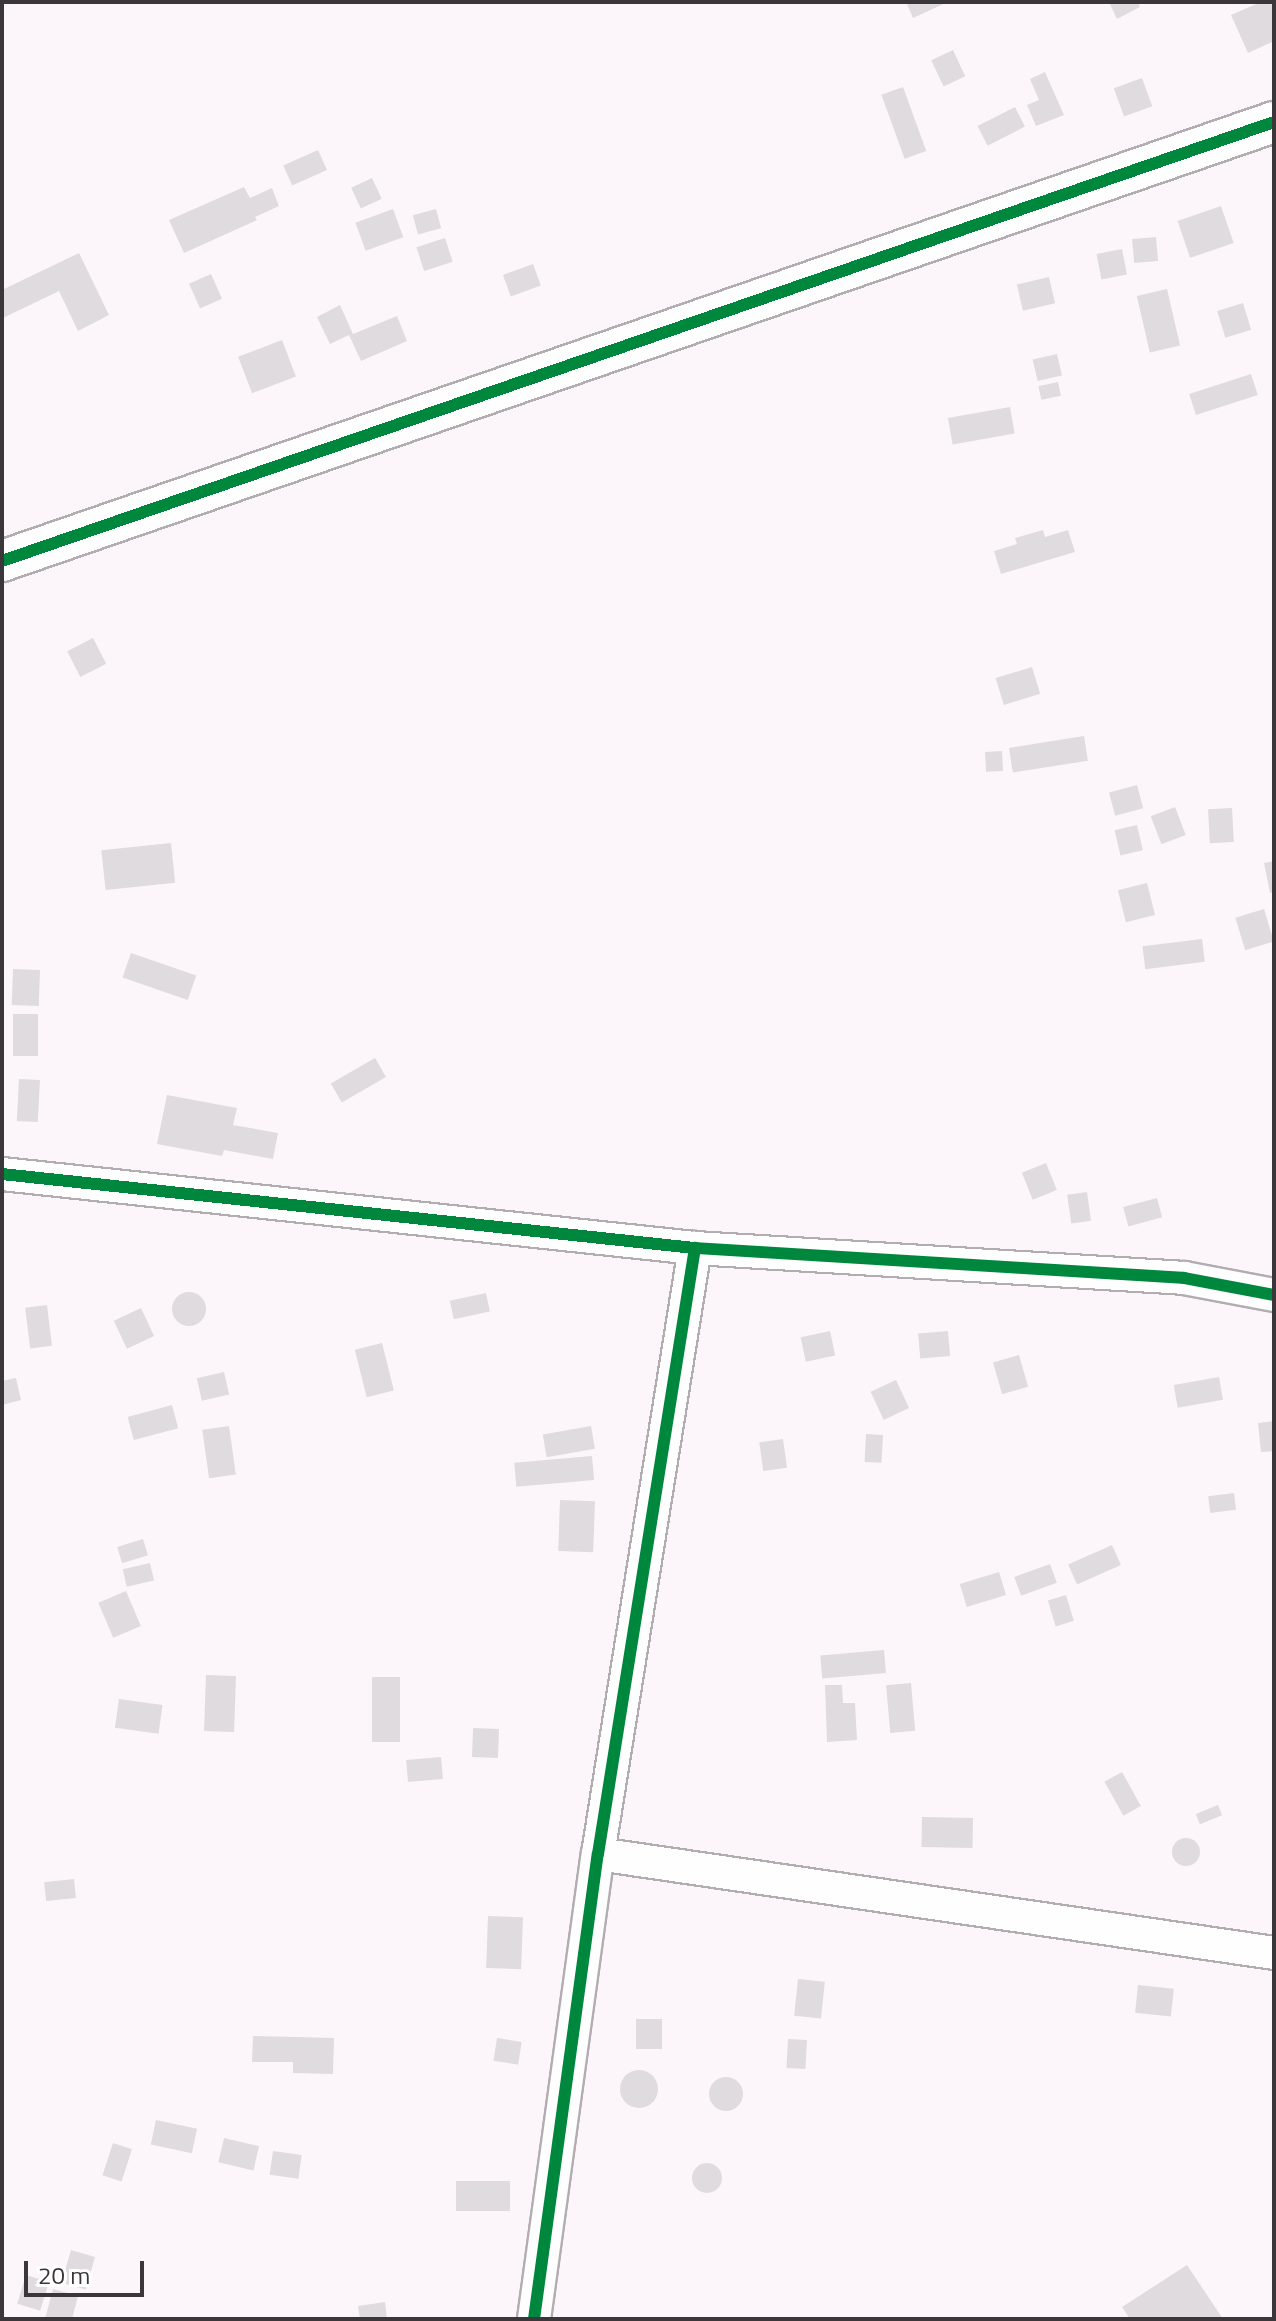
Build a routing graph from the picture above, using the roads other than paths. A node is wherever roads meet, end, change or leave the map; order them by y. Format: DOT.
graph roads {
  1 [pos="1274,122"];
  2 [pos="2,561"];
  3 [pos="2,1174"];
  4 [pos="695,1248"];
  5 [pos="1274,1295"];
  6 [pos="598,1854"];
  7 [pos="1274,1953"];
  8 [pos="534,2319"];
  1 -- 2 [label="street"];
  3 -- 4 [label="street"];
  4 -- 5 [label="street"];
  4 -- 6 [label="street"];
  6 -- 7 [label="street"];
  6 -- 8 [label="street"];
}
